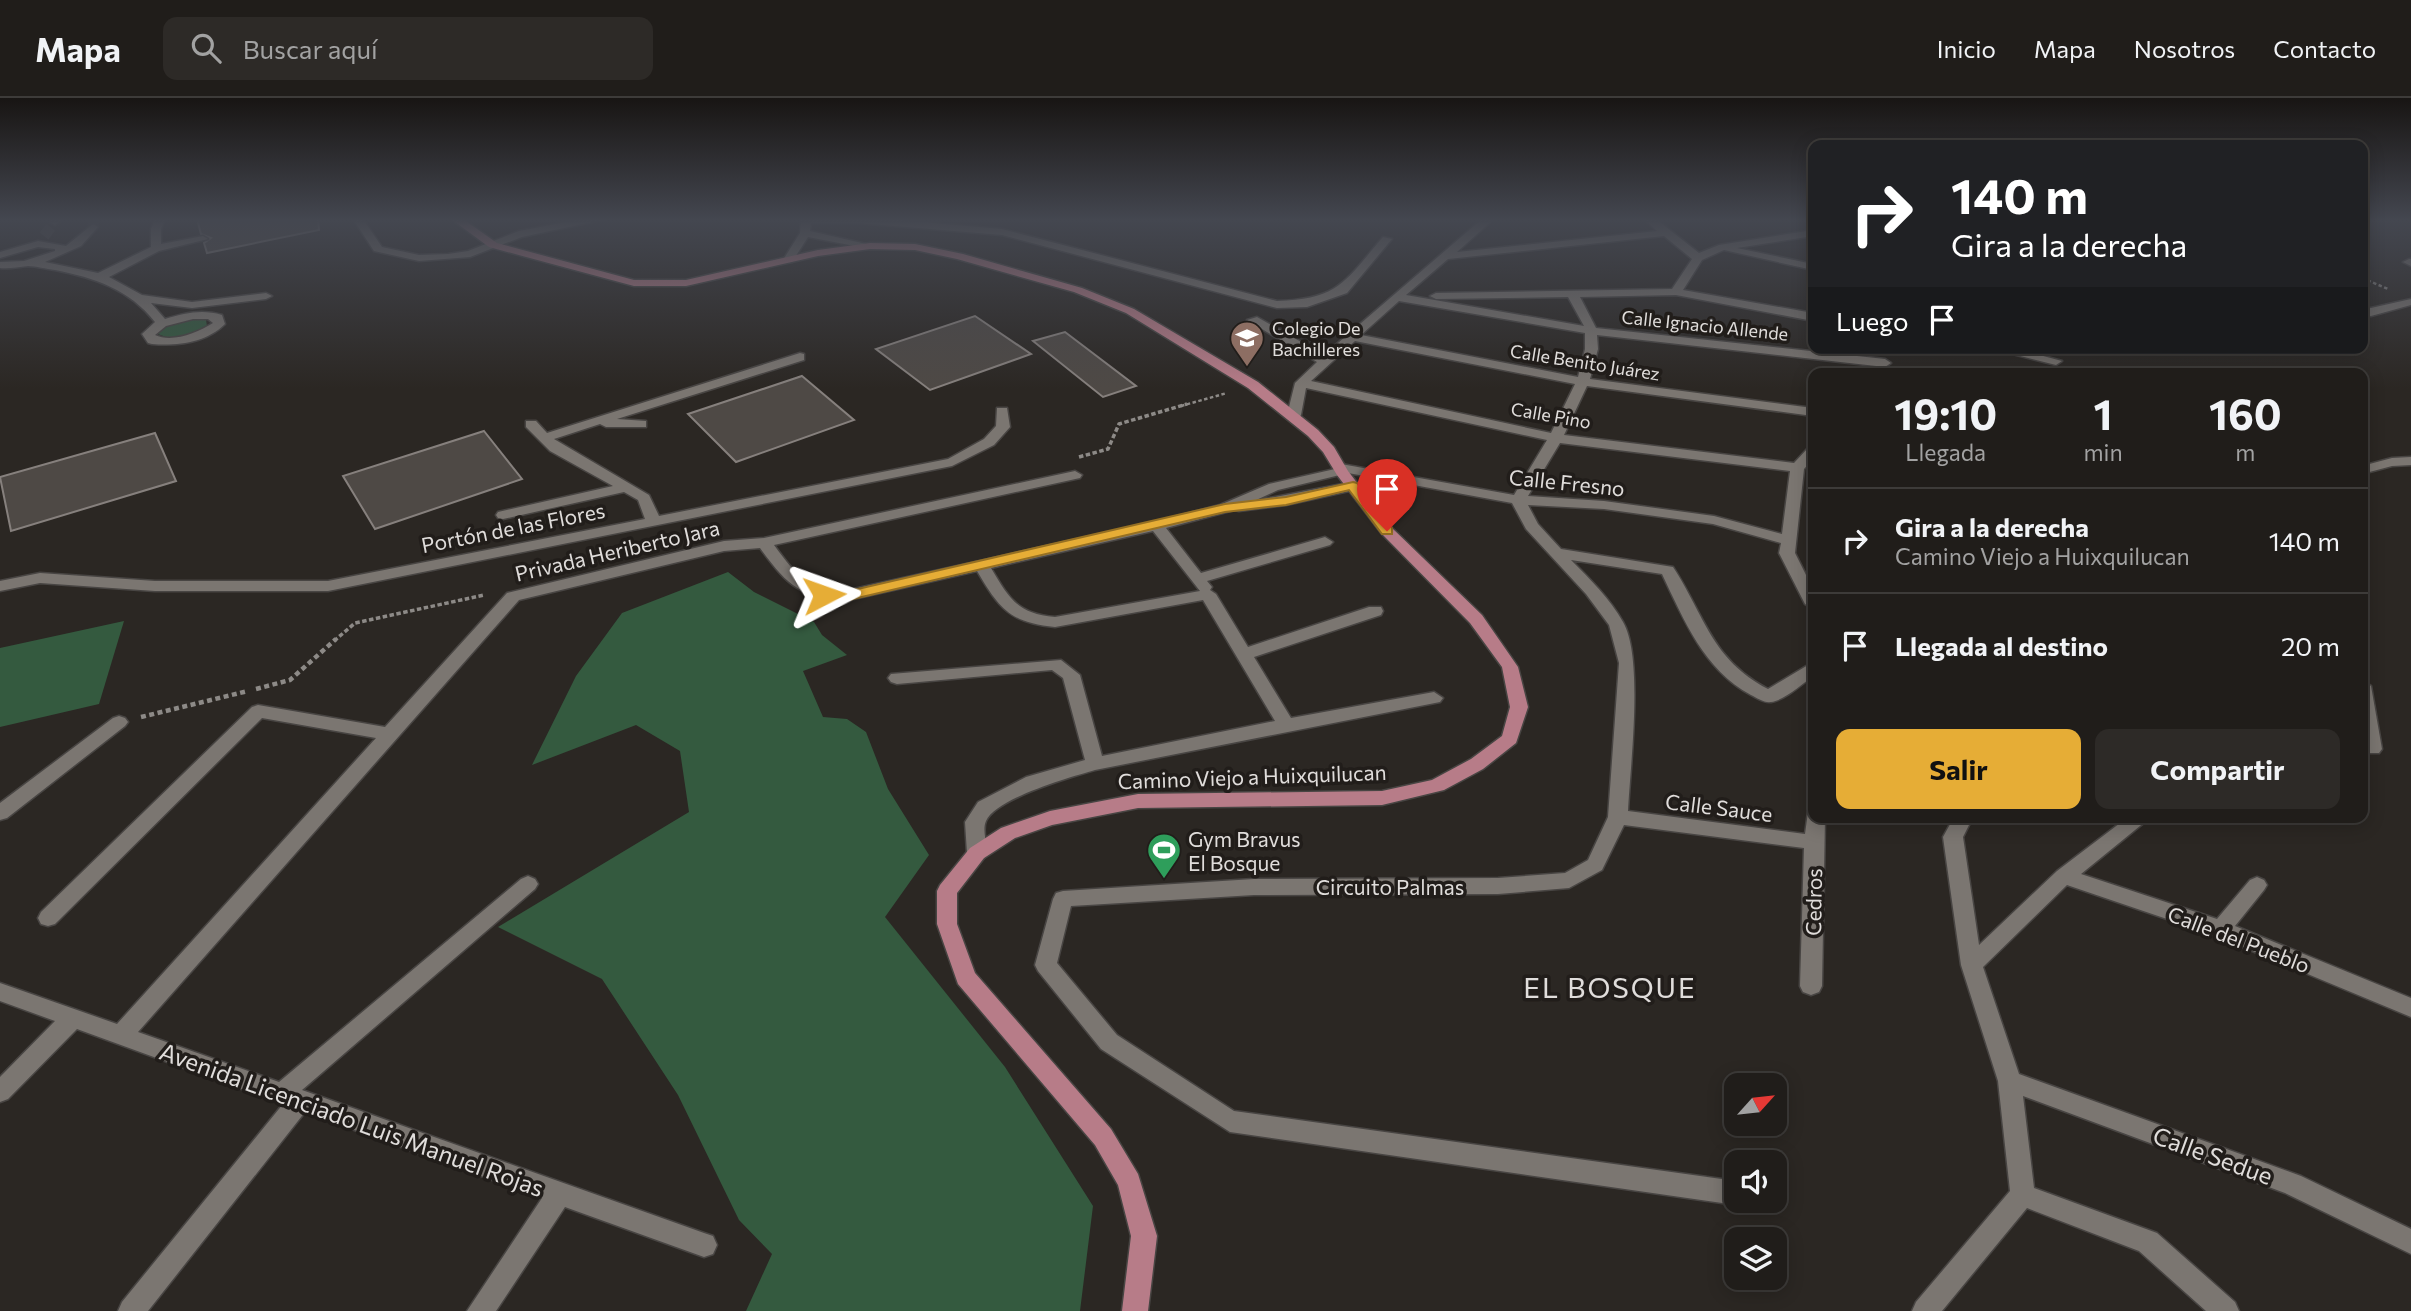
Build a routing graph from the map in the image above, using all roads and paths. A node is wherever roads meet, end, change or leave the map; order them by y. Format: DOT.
graph roads {
  1 [pos="93,276"];
  2 [pos="103,276"];
  3 [pos="607,276"];
  4 [pos="722,276"];
  5 [pos="1028,276"];
  6 [pos="1166,276"];
  7 [pos="1356,276"];
  8 [pos="1423,276"];
  9 [pos="1687,276"];
  10 [pos="100,277"];
  11 [pos="1570,292"];
  12 [pos="1676,292"];
  13 [pos="266,296"];
  14 [pos="1397,297"];
  15 [pos="143,298"];
  16 [pos="2411,302"];
  17 [pos="2368,312"];
  18 [pos="1808,315"];
  19 [pos="1252,320"];
  20 [pos="162,323"];
  21 [pos="1592,331"];
  22 [pos="1352,337"];
  23 [pos="2026,354"];
  24 [pos="800,357"];
  25 [pos="2056,360"];
  26 [pos="1327,362"];
  27 [pos="1882,368"];
  28 [pos="1583,382"];
  29 [pos="1301,383"];
  30 [pos="1002,411"];
  31 [pos="1808,411"];
  32 [pos="1294,415"];
  33 [pos="592,423"];
  34 [pos="531,424"];
  35 [pos="640,424"];
  36 [pos="544,438"];
  37 [pos="1555,438"];
  38 [pos="1808,456"];
  39 [pos="2411,461"];
  40 [pos="1797,468"];
  41 [pos="2368,468"];
  42 [pos="1342,470"];
  43 [pos="1075,475"];
  44 [pos="1353,486"];
  45 [pos="624,488"];
  46 [pos="1518,500"];
  47 [pos="1225,508"];
  48 [pos="503,515"];
  49 [pos="653,520"];
  50 [pos="1157,526"];
  51 [pos="1787,540"];
  52 [pos="1325,542"];
  53 [pos="765,543"];
  54 [pos="1557,553"];
  55 [pos="982,566"];
  56 [pos="0,586"];
  57 [pos="1203,586"];
  58 [pos="1808,594"];
  59 [pos="1375,611"];
  60 [pos="1244,654"];
  61 [pos="1808,671"];
  62 [pos="897,678"];
  63 [pos="1434,698"];
  64 [pos="2368,721"];
  65 [pos="119,722"];
  66 [pos="1286,725"];
  67 [pos="389,734"];
  68 [pos="2373,749"];
  69 [pos="1095,764"];
  70 [pos="0,813"];
  71 [pos="1618,817"];
  72 [pos="1815,823"];
  73 [pos="1961,823"];
  74 [pos="2134,823"];
  75 [pos="1814,842"];
  76 [pos="977,853"];
  77 [pos="2064,876"];
  78 [pos="528,884"];
  79 [pos="2257,885"];
  80 [pos="48,918"];
  81 [pos="2221,929"];
  82 [pos="1972,965"];
  83 [pos="1811,986"];
  84 [pos="0,992"];
  85 [pos="2411,1008"];
  86 [pos="72,1018"];
  87 [pos="120,1035"];
  88 [pos="2010,1081"];
  89 [pos="0,1092"];
  90 [pos="291,1097"];
  91 [pos="1724,1191"];
  92 [pos="559,1194"];
  93 [pos="2023,1195"];
  94 [pos="2411,1242"];
  95 [pos="704,1245"];
  96 [pos="131,1311"];
  97 [pos="481,1311"];
  98 [pos="1135,1311"];
  99 [pos="1925,1311"];
  100 [pos="2226,1311"];
  1 -- 10 [label="street"];
  2 -- 10 [label="street"];
  3 -- 4 [label="main road, Camino Viejo a Huixquilucan"];
  5 -- 32 [label="main road, Camino Viejo a Huixquilucan"];
  6 -- 7 [label="street"];
  8 -- 14 [label="street"];
  9 -- 12 [label="street"];
  10 -- 15 [label="street"];
  11 -- 12 [label="street"];
  11 -- 14 [label="street"];
  11 -- 21 [label="street"];
  12 -- 18 [label="street"];
  13 -- 15 [label="street"];
  14 -- 21 [label="street, Calle Ignacio Allende"];
  14 -- 22 [label="street"];
  15 -- 20 [label="street"];
  16 -- 17 [label="street"];
  19 -- 26 [label="street"];
  20 -- 20 [label="street"];
  21 -- 27 [label="street, Calle Ignacio Allende"];
  21 -- 28 [label="street"];
  22 -- 26 [label="street"];
  22 -- 28 [label="street, Calle Benito Juárez"];
  23 -- 25 [label="street"];
  24 -- 33 [label="street"];
  26 -- 29 [label="street"];
  28 -- 31 [label="street, Calle Benito Juárez"];
  28 -- 37 [label="street"];
  29 -- 32 [label="street"];
  29 -- 37 [label="street, Calle Pino"];
  30 -- 49 [label="street, Portón de las Flores"];
  32 -- 42 [label="main road, Camino Viejo a Huixquilucan"];
  33 -- 35 [label="street"];
  33 -- 36 [label="street"];
  34 -- 36 [label="street"];
  36 -- 45 [label="street"];
  37 -- 40 [label="street, Calle Pino"];
  37 -- 46 [label="street"];
  38 -- 40 [label="street"];
  39 -- 41 [label="street"];
  40 -- 51 [label="street"];
  42 -- 44 [label="main road, Camino Viejo a Huixquilucan"];
  42 -- 46 [label="street, Calle Fresno"];
  42 -- 47 [label="street"];
  43 -- 53 [label="street, Privada Heriberto Jara"];
  44 -- 47 [label="street"];
  44 -- 76 [label="main road, Camino Viejo a Huixquilucan"];
  45 -- 48 [label="street"];
  45 -- 49 [label="street"];
  46 -- 51 [label="street, Calle Fresno"];
  46 -- 54 [label="street, Circuito Palmas"];
  47 -- 50 [label="street"];
  49 -- 56 [label="street, Portón de las Flores"];
  50 -- 55 [label="street"];
  50 -- 57 [label="street"];
  51 -- 58 [label="street"];
  52 -- 57 [label="street"];
  53 -- 55 [label="street"];
  53 -- 67 [label="street, Privada Heriberto Jara"];
  54 -- 61 [label="street"];
  54 -- 71 [label="street, Circuito Palmas"];
  55 -- 57 [label="street"];
  57 -- 60 [label="street"];
  59 -- 60 [label="street"];
  60 -- 66 [label="street"];
  62 -- 69 [label="street"];
  63 -- 66 [label="street"];
  64 -- 68 [label="street"];
  65 -- 70 [label="street"];
  66 -- 69 [label="street"];
  67 -- 80 [label="street"];
  67 -- 87 [label="street, Privada Heriberto Jara"];
  69 -- 76 [label="street"];
  71 -- 75 [label="street, Calle Sauce"];
  71 -- 91 [label="street, Circuito Palmas"];
  72 -- 75 [label="street, Cedros"];
  73 -- 82 [label="street"];
  74 -- 77 [label="street"];
  75 -- 83 [label="street, Cedros"];
  76 -- 98 [label="main road, Camino Viejo a Huixquilucan"];
  77 -- 81 [label="street, Calle del Pueblo"];
  77 -- 82 [label="street"];
  78 -- 90 [label="street"];
  79 -- 81 [label="street"];
  81 -- 85 [label="street, Calle del Pueblo"];
  82 -- 88 [label="street"];
  84 -- 86 [label="street, Avenida Licenciado Luis Manuel Rojas"];
  86 -- 87 [label="street, Avenida Licenciado Luis Manuel Rojas"];
  86 -- 89 [label="street"];
  87 -- 90 [label="street, Avenida Licenciado Luis Manuel Rojas"];
  88 -- 93 [label="street"];
  88 -- 94 [label="street, Calle Sedue"];
  90 -- 92 [label="street, Avenida Licenciado Luis Manuel Rojas"];
  90 -- 96 [label="street"];
  92 -- 95 [label="street, Avenida Licenciado Luis Manuel Rojas"];
  92 -- 97 [label="street"];
  93 -- 99 [label="street"];
  93 -- 100 [label="street"];
}
